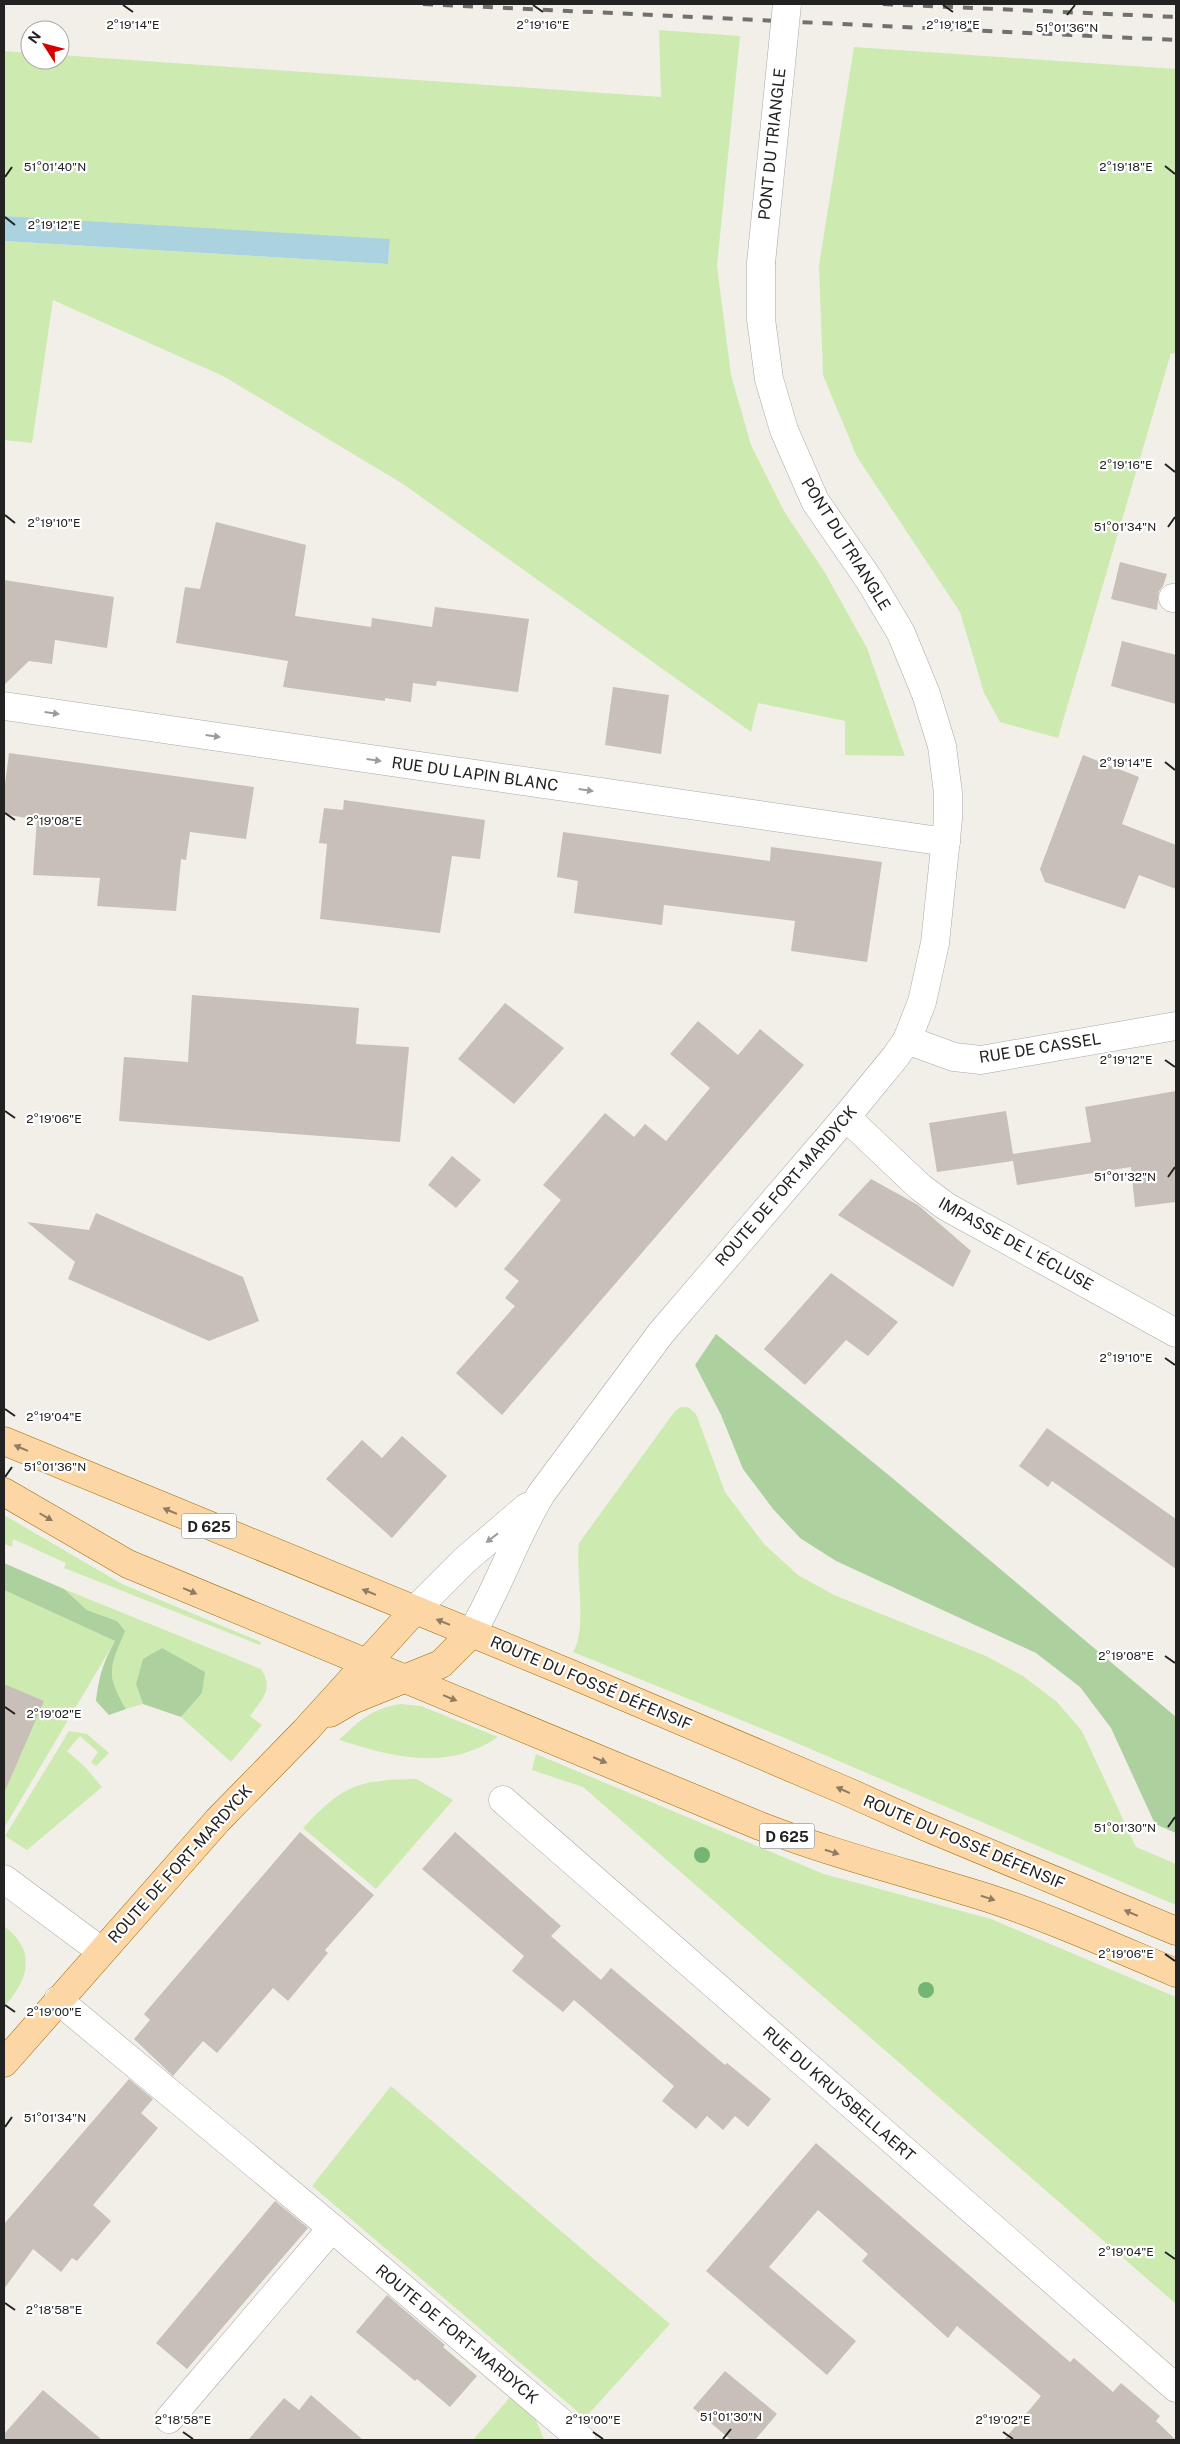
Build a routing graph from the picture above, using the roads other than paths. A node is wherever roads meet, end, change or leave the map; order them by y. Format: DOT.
graph roads {
  1 [pos="787,4"];
  2 [pos="4,706"];
  3 [pos="946,842"];
  4 [pos="1176,1026"];
  5 [pos="907,1040"];
  6 [pos="846,1117"];
  7 [pos="1176,1333"];
  8 [pos="4,1440"];
  9 [pos="4,1492"];
  10 [pos="541,1494"];
  11 [pos="414,1611"];
  12 [pos="472,1634"];
  13 [pos="365,1663"];
  14 [pos="404,1679"];
  15 [pos="304,1732"];
  16 [pos="503,1800"];
  17 [pos="4,1879"];
  18 [pos="1176,1931"];
  19 [pos="101,1950"];
  20 [pos="1176,1973"];
  21 [pos="58,2000"];
  22 [pos="4,2062"];
  23 [pos="332,2228"];
  24 [pos="1176,2388"];
  25 [pos="170,2419"];
  26 [pos="582,2440"];
  1 -- 3 [label="street, PONT DU TRIANGLE, bridge"];
  2 -- 3 [label="street, RUE DU LAPIN BLANC, one-way"];
  3 -- 5 [label="street, ROUTE DE FORT-MARDYCK"];
  4 -- 5 [label="street, RUE DE CASSEL"];
  5 -- 6 [label="street, ROUTE DE FORT-MARDYCK"];
  6 -- 7 [label="street, IMPASSE DE L'ÉCLUSE"];
  6 -- 10 [label="street, ROUTE DE FORT-MARDYCK"];
  11 -- 8 [label="main road, ROUTE DU FOSSÉ DÉFENSIF / D 625, one-way"];
  9 -- 13 [label="main road, D 625, one-way"];
  10 -- 11 [label="street, ROUTE DE FORT-MARDYCK, one-way"];
  10 -- 12 [label="street, ROUTE DE FORT-MARDYCK"];
  12 -- 11 [label="main road, ROUTE DU FOSSÉ DÉFENSIF / D 625, one-way"];
  11 -- 13 [label="main road, ROUTE DE FORT-MARDYCK"];
  12 -- 14 [label="main road, ROUTE DE FORT-MARDYCK"];
  18 -- 12 [label="main road, ROUTE DU FOSSÉ DÉFENSIF / D 625, one-way"];
  13 -- 14 [label="main road, D 625"];
  13 -- 15 [label="main road, ROUTE DE FORT-MARDYCK"];
  14 -- 15 [label="main road, ROUTE DE FORT-MARDYCK"];
  14 -- 20 [label="main road, D 625, one-way"];
  15 -- 19 [label="main road, ROUTE DE FORT-MARDYCK"];
  16 -- 24 [label="street, RUE DU KRUYSBELLAERT"];
  17 -- 19 [label="street"];
  19 -- 21 [label="main road, ROUTE DE FORT-MARDYCK"];
  21 -- 22 [label="main road, ROUTE DE FORT-MARDYCK"];
  21 -- 23 [label="street, ROUTE DE FORT-MARDYCK"];
  23 -- 25 [label="street"];
  23 -- 26 [label="street, ROUTE DE FORT-MARDYCK"];
}
